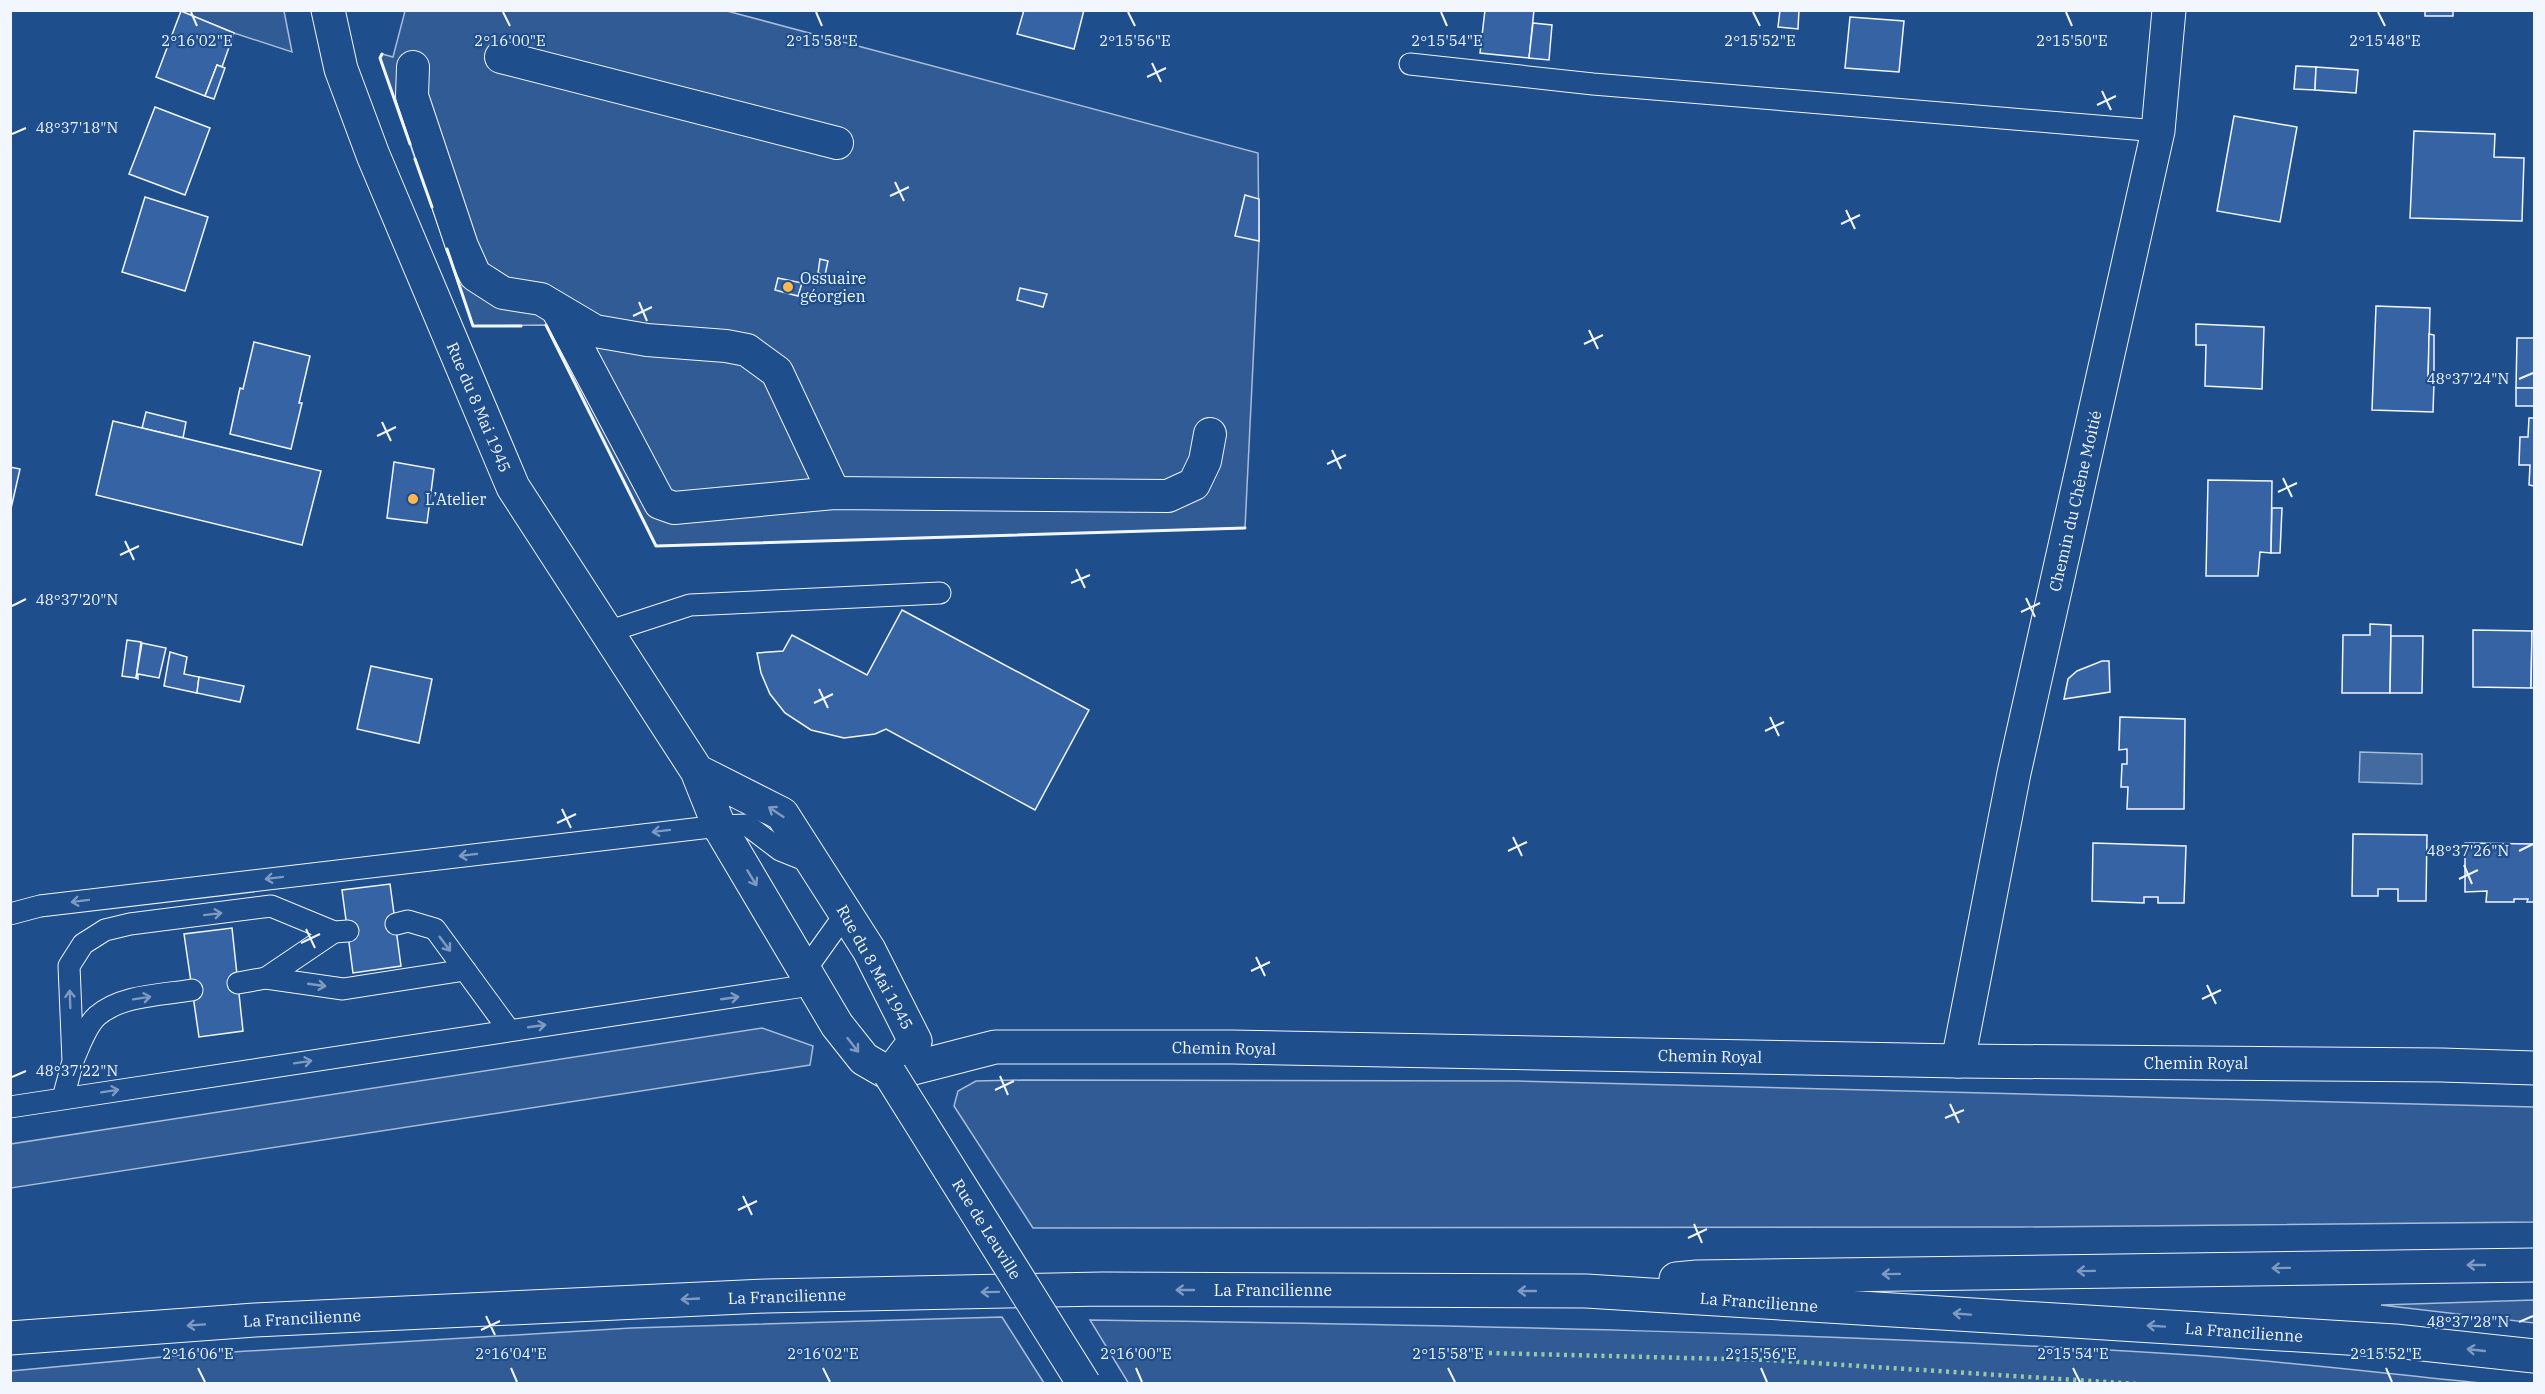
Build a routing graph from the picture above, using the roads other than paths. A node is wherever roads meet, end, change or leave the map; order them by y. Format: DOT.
graph roads {
  1 [pos="328,10"];
  2 [pos="2169,10"];
  3 [pos="501,57"];
  4 [pos="1410,64"];
  5 [pos="413,67"];
  6 [pos="2158,131"];
  7 [pos="837,143"];
  8 [pos="557,309"];
  9 [pos="1210,434"];
  10 [pos="834,493"];
  11 [pos="940,593"];
  12 [pos="607,632"];
  13 [pos="697,771"];
  14 [pos="719,825"];
  15 [pos="816,865"];
  16 [pos="846,913"];
  17 [pos="10,914"];
  18 [pos="396,924"];
  19 [pos="806,969"];
  20 [pos="465,970"];
  21 [pos="266,978"];
  22 [pos="238,983"];
  23 [pos="192,990"];
  24 [pos="509,1030"];
  25 [pos="72,1061"];
  26 [pos="1958,1061"];
  27 [pos="2535,1068"];
  28 [pos="890,1074"];
  29 [pos="63,1098"];
  30 [pos="10,1107"];
  31 [pos="2535,1265"];
  32 [pos="1586,1291"];
  33 [pos="10,1338"];
  34 [pos="2535,1356"];
  35 [pos="1083,1383"];
  1 -- 12 [label="main road, Rue du 8 Mai 1945"];
  2 -- 6 [label="main road, Chemin du Chêne Moitié"];
  3 -- 7 [label="street"];
  4 -- 6 [label="lane"];
  5 -- 8 [label="street"];
  6 -- 26 [label="main road, Chemin du Chêne Moitié"];
  8 -- 10 [label="street"];
  8 -- 10 [label="street"];
  9 -- 10 [label="street"];
  11 -- 12 [label="lane"];
  12 -- 13 [label="main road, Rue du 8 Mai 1945"];
  13 -- 14 [label="main road, Rue du 8 Mai 1945"];
  15 -- 13 [label="main road, Rue du 8 Mai 1945, one-way"];
  14 -- 15 [label="lane"];
  14 -- 17 [label="lane, one-way"];
  14 -- 19 [label="main road, Rue du 8 Mai 1945, one-way"];
  15 -- 16 [label="main road, Rue du 8 Mai 1945"];
  16 -- 19 [label="lane"];
  16 -- 28 [label="main road, Rue du 8 Mai 1945"];
  18 -- 20 [label="lane, one-way"];
  24 -- 19 [label="lane, one-way"];
  19 -- 28 [label="main road, Rue du 8 Mai 1945, one-way"];
  21 -- 20 [label="lane, one-way"];
  20 -- 24 [label="lane"];
  21 -- 22 [label="lane"];
  25 -- 21 [label="lane, one-way"];
  25 -- 23 [label="lane, one-way"];
  29 -- 24 [label="lane, one-way"];
  25 -- 29 [label="lane"];
  26 -- 27 [label="main road, Chemin Royal"];
  26 -- 28 [label="main road, Chemin Royal"];
  28 -- 35 [label="main road, Rue de Leuville, bridge"];
  29 -- 30 [label="lane"];
  31 -- 32 [label="main road, one-way"];
  32 -- 33 [label="main road, La Francilienne, one-way"];
  34 -- 32 [label="main road, La Francilienne, one-way"];
}
